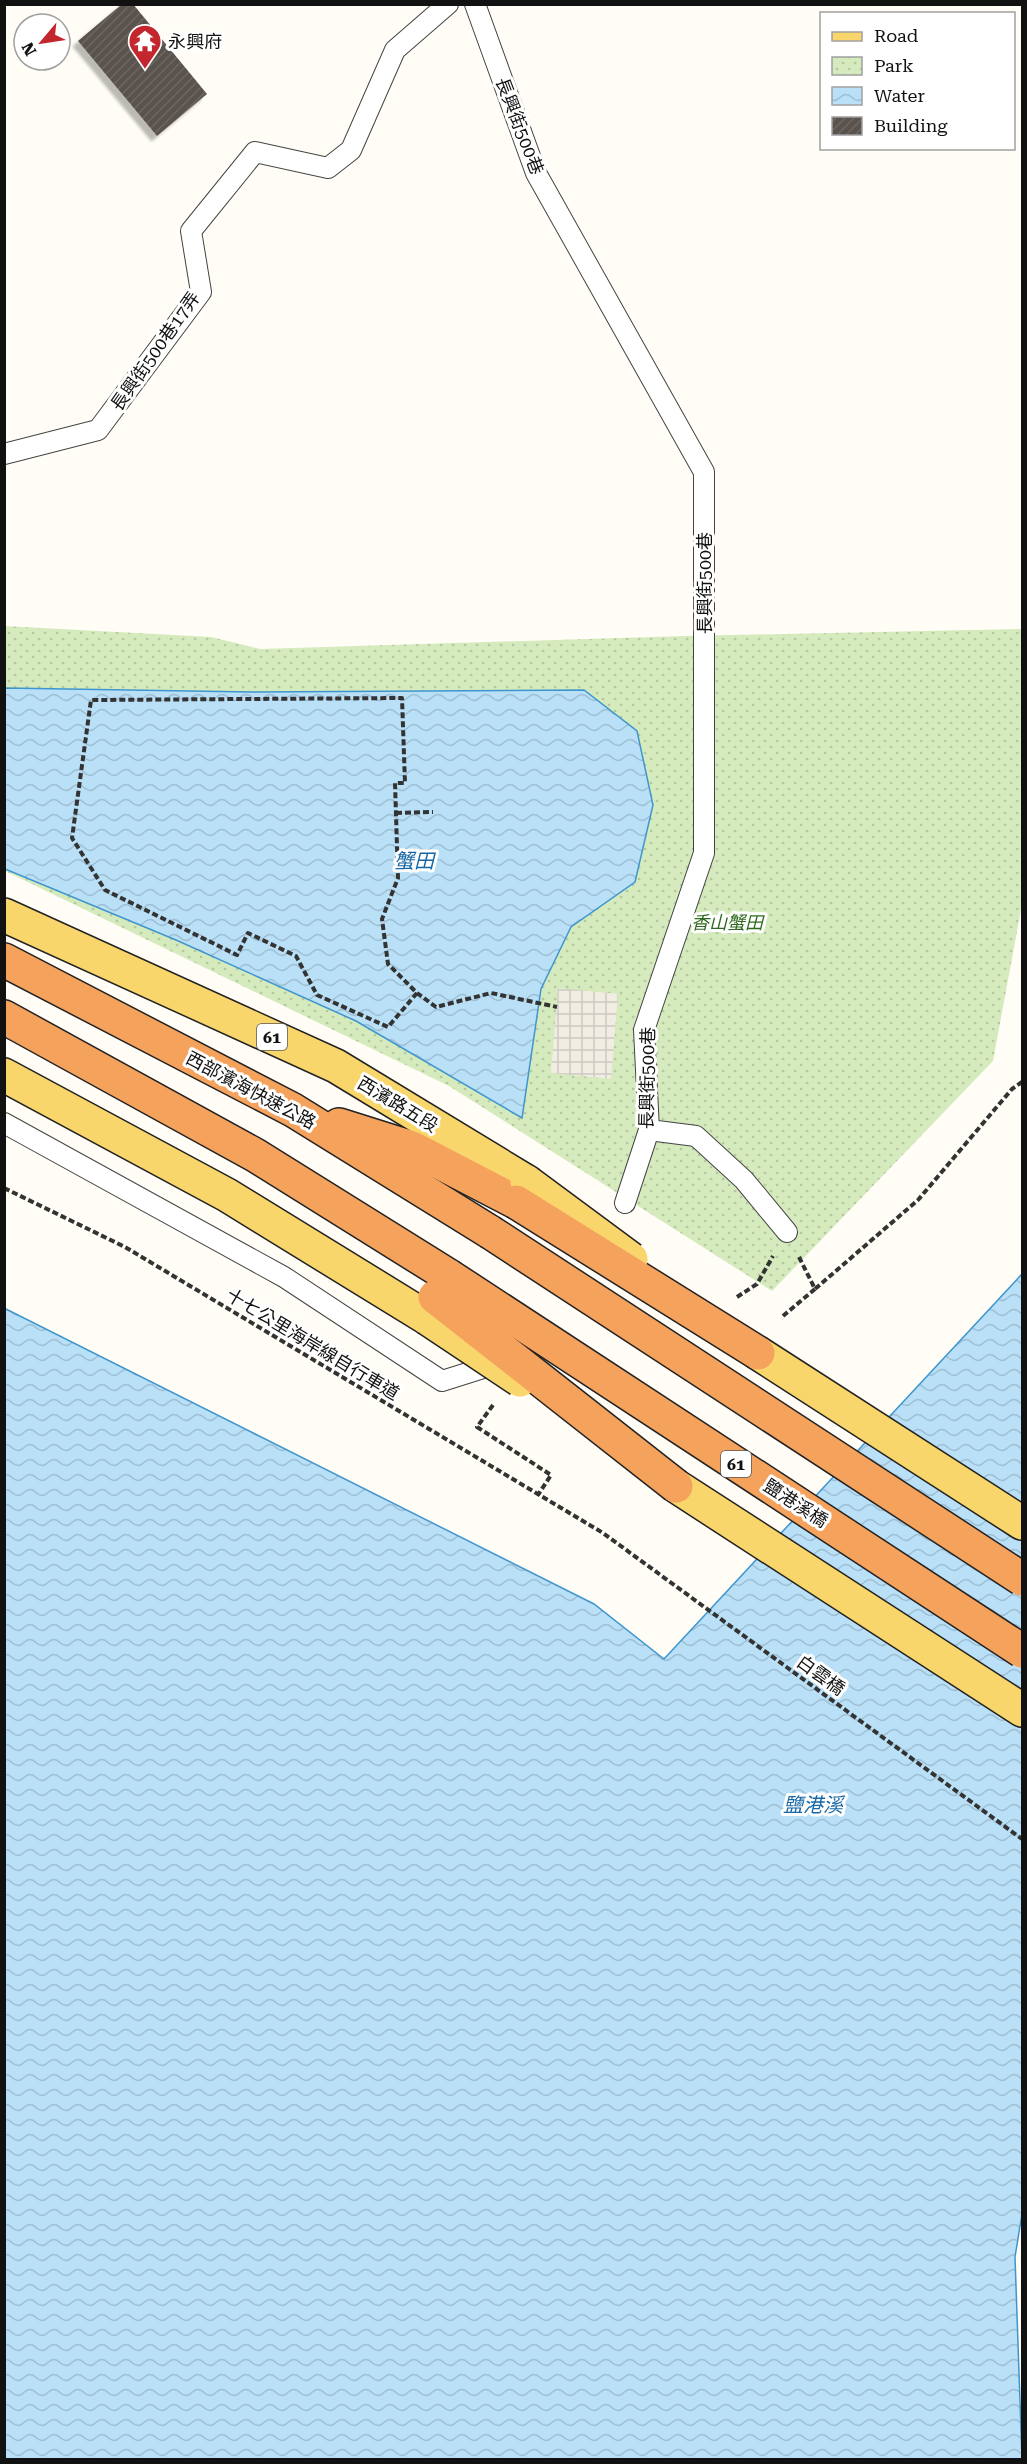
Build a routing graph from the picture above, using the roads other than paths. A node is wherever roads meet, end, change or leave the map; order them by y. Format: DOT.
graph roads {
  1 [pos="448,4"];
  2 [pos="475,4"];
  3 [pos="4,454"];
  4 [pos="4,915"];
  5 [pos="4,960"];
  6 [pos="4,1017"];
  7 [pos="4,1075"];
  8 [pos="293,1110"];
  9 [pos="4,1123"];
  10 [pos="649,1130"];
  11 [pos="522,1192"];
  12 [pos="625,1203"];
  13 [pos="787,1232"];
  14 [pos="437,1297"];
  15 [pos="530,1353"];
  16 [pos="758,1353"];
  17 [pos="676,1486"];
  18 [pos="1023,1523"];
  19 [pos="1023,1579"];
  20 [pos="1023,1651"];
  21 [pos="1023,1710"];
  1 -- 3 [label="lane, 長興街500巷17弄"];
  2 -- 10 [label="lane, 長興街500巷"];
  4 -- 11 [label="main road, 西濱路五段 / 61"];
  5 -- 8 [label="highway, 西部濱海快速公路"];
  6 -- 14 [label="highway, 61"];
  7 -- 14 [label="main road, 61"];
  8 -- 11 [label="highway"];
  8 -- 19 [label="highway, 西部濱海快速公路, bridge"];
  9 -- 15 [label="lane"];
  10 -- 12 [label="lane, 長興街500巷"];
  10 -- 13 [label="lane"];
  11 -- 16 [label="highway, bridge"];
  14 -- 17 [label="highway, bridge"];
  14 -- 20 [label="highway, 鹽港溪橋 / 61, bridge"];
  16 -- 18 [label="main road"];
  17 -- 21 [label="main road"];
}
